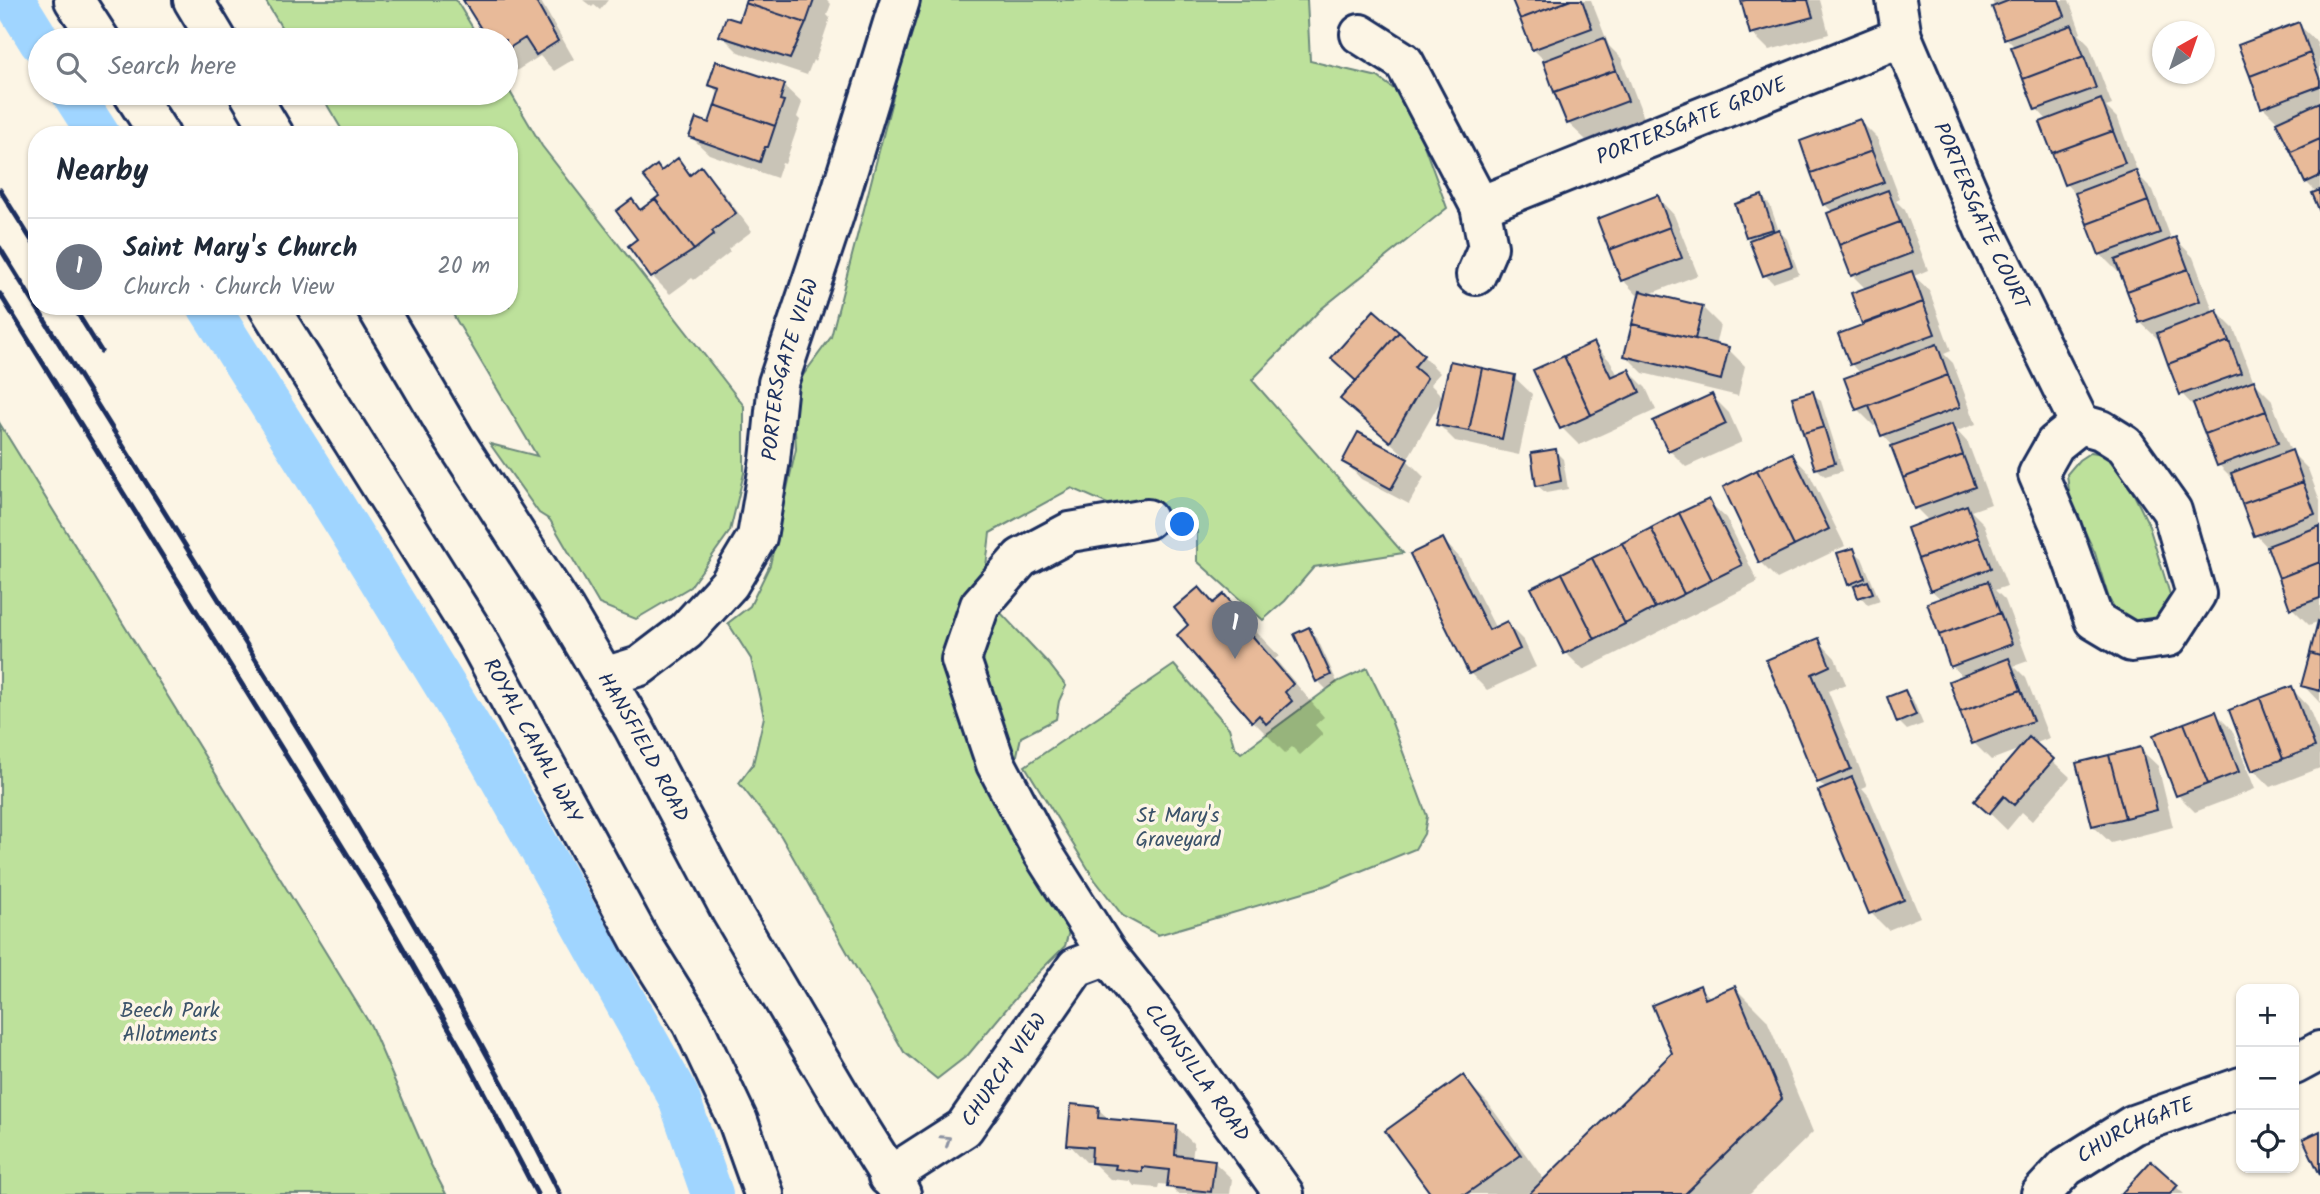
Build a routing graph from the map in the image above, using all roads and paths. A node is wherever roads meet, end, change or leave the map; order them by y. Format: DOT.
graph roads {
  1 [pos="74,0"];
  2 [pos="193,0"];
  3 [pos="900,0"];
  4 [pos="1896,0"];
  5 [pos="92,28"];
  6 [pos="210,28"];
  7 [pos="1360,34"];
  8 [pos="1902,37"];
  9 [pos="141,105"];
  10 [pos="256,105"];
  11 [pos="154,126"];
  12 [pos="269,126"];
  13 [pos="1480,206"];
  14 [pos="1476,275"];
  15 [pos="274,315"];
  16 [pos="381,315"];
  17 [pos="2080,424"];
  18 [pos="1147,519"];
  19 [pos="604,677"];
  20 [pos="1108,955"];
  21 [pos="2320,1051"];
  22 [pos="2299,1062"];
  23 [pos="2236,1089"];
  24 [pos="895,1185"];
  25 [pos="764,1194"];
  26 [pos="1284,1194"];
  27 [pos="2040,1194"];
  1 -- 5 [label="street"];
  2 -- 6 [label="street"];
  3 -- 19 [label="street, PORTERSGATE VIEW"];
  4 -- 8 [label="street, PORTERSGATE COURT"];
  7 -- 13 [label="street"];
  8 -- 13 [label="street, PORTERSGATE GROVE"];
  8 -- 17 [label="street, PORTERSGATE COURT"];
  9 -- 11 [label="street"];
  10 -- 12 [label="street"];
  13 -- 14 [label="street"];
  15 -- 25 [label="street, ROYAL CANAL WAY"];
  16 -- 19 [label="street, HANSFIELD ROAD"];
  17 -- 17 [label="street"];
  18 -- 20 [label="street, CLONSILLA ROAD"];
  19 -- 24 [label="street, HANSFIELD ROAD"];
  24 -- 20 [label="street, CHURCH VIEW, one-way"];
  20 -- 26 [label="street, CLONSILLA ROAD"];
  21 -- 22 [label="street"];
  23 -- 27 [label="street, CHURCHGATE"];
}
